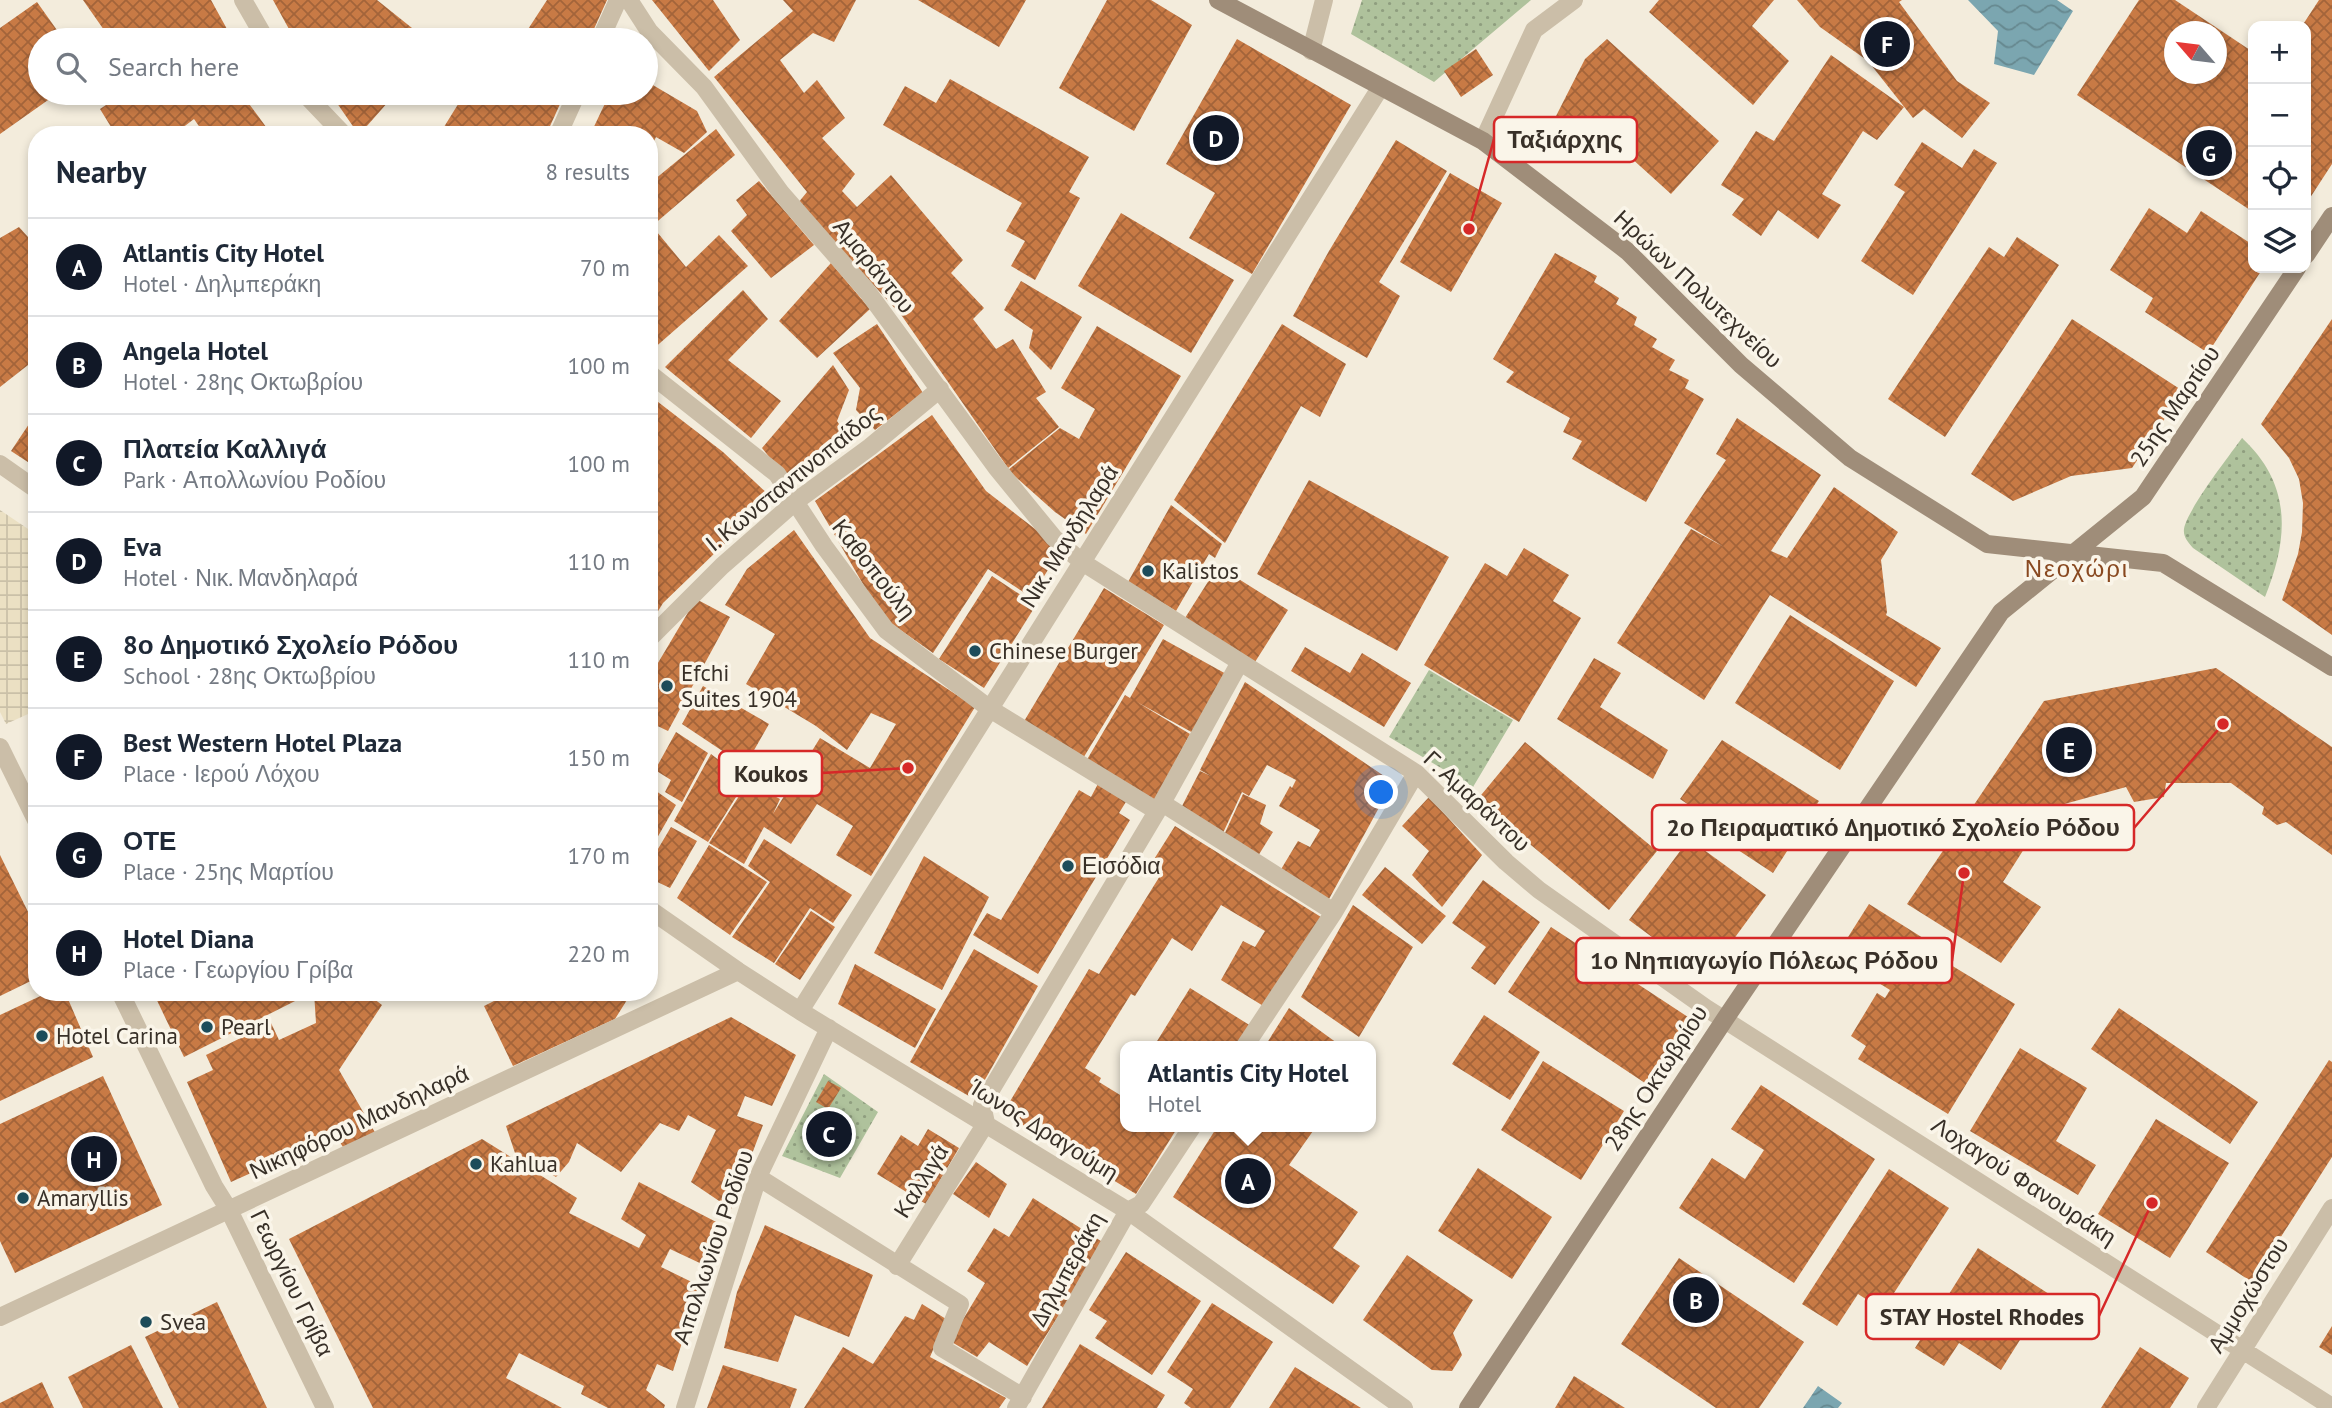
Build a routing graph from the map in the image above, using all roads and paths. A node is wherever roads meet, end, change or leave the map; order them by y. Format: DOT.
graph roads {
  1 [pos="243,0"];
  2 [pos="618,0"];
  3 [pos="629,0"];
  4 [pos="1218,0"];
  5 [pos="1324,0"];
  6 [pos="1574,0"];
  7 [pos="259,28"];
  8 [pos="605,28"];
  9 [pos="647,28"];
  10 [pos="658,40"];
  11 [pos="1311,51"];
  12 [pos="1380,88"];
  13 [pos="315,105"];
  14 [pos="572,105"];
  15 [pos="335,126"];
  16 [pos="562,126"];
  17 [pos="1483,141"];
  18 [pos="2332,216"];
  19 [pos="2311,248"];
  20 [pos="2294,273"];
  21 [pos="658,380"];
  22 [pos="940,389"];
  23 [pos="0,464"];
  24 [pos="28,484"];
  25 [pos="795,502"];
  26 [pos="2073,552"];
  27 [pos="1082,562"];
  28 [pos="658,630"];
  29 [pos="1240,662"];
  30 [pos="2332,667"];
  31 [pos="990,709"];
  32 [pos="0,747"];
  33 [pos="1416,773"];
  34 [pos="28,804"];
  35 [pos="1160,807"];
  36 [pos="1334,912"];
  37 [pos="658,915"];
  38 [pos="738,971"];
  39 [pos="124,1001"];
  40 [pos="800,1011"];
  41 [pos="1725,1019"];
  42 [pos="830,1028"];
  43 [pos="1248,1041"];
  44 [pos="986,1123"];
  45 [pos="1189,1132"];
  46 [pos="758,1177"];
  47 [pos="2332,1208"];
  48 [pos="229,1210"];
  49 [pos="1128,1211"];
  50 [pos="897,1266"];
  51 [pos="0,1317"];
  52 [pos="2242,1350"];
  53 [pos="1019,1403"];
  54 [pos="325,1408"];
  55 [pos="685,1408"];
  56 [pos="1404,1408"];
  57 [pos="1468,1408"];
  58 [pos="2206,1408"];
  59 [pos="2332,1408"];
  1 -- 7 [label="street"];
  2 -- 8 [label="street"];
  3 -- 9 [label="street, Αμαράντου"];
  4 -- 11 [label="street, Ηρώων Πολυτεχνείου"];
  5 -- 11 [label="street"];
  6 -- 17 [label="street"];
  10 -- 22 [label="street, Αμαράντου"];
  11 -- 12 [label="street, Ηρώων Πολυτεχνείου"];
  12 -- 17 [label="street, Ηρώων Πολυτεχνείου"];
  12 -- 27 [label="street, Νικ. Μανδηλαρά"];
  13 -- 15 [label="street"];
  14 -- 16 [label="street"];
  17 -- 26 [label="street, Ηρώων Πολυτεχνείου"];
  18 -- 19 [label="street"];
  20 -- 26 [label="street, 25ης Μαρτίου"];
  21 -- 25 [label="street, Καθοπούλη"];
  22 -- 25 [label="street, Ι. Κωνσταντινοπαίδος"];
  22 -- 27 [label="street, Αμαράντου"];
  23 -- 24 [label="street"];
  25 -- 28 [label="street, Ι. Κωνσταντινοπαίδος"];
  25 -- 31 [label="street, Καθοπούλη"];
  26 -- 30 [label="street, Ηρώων Πολυτεχνείου"];
  26 -- 41 [label="street, 28ης Οκτωβρίου"];
  27 -- 29 [label="street, Γ. Αμαράντου"];
  27 -- 31 [label="street, Νικ. Μανδηλαρά"];
  29 -- 33 [label="street, Γ. Αμαράντου"];
  29 -- 35 [label="street"];
  31 -- 35 [label="street, Καθοπούλη"];
  31 -- 40 [label="street, Νικ. Μανδηλαρά"];
  32 -- 34 [label="street"];
  33 -- 36 [label="street"];
  33 -- 41 [label="street, Γ. Αμαράντου"];
  35 -- 36 [label="street, Καθοπούλη"];
  35 -- 44 [label="street"];
  36 -- 43 [label="street"];
  37 -- 38 [label="street, Ίωνος Δραγούμη"];
  38 -- 40 [label="street, Ίωνος Δραγούμη"];
  38 -- 48 [label="street, Νικηφόρου Μανδηλαρά"];
  39 -- 48 [label="street, Γεωργίου Γρίβα"];
  40 -- 42 [label="street, Ίωνος Δραγούμη"];
  41 -- 52 [label="street, Λοχαγού Φανουράκη"];
  41 -- 57 [label="street, 28ης Οκτωβρίου"];
  42 -- 44 [label="street, Ίωνος Δραγούμη"];
  42 -- 46 [label="street, Απολλωνίου Ροδίου"];
  44 -- 49 [label="street, Ίωνος Δραγούμη"];
  44 -- 50 [label="street, Καλλιγά"];
  45 -- 49 [label="street, Δηλμπεράκη"];
  46 -- 50 [label="street"];
  46 -- 55 [label="street, Απολλωνίου Ροδίου"];
  47 -- 52 [label="street, Αμμοχώστου"];
  48 -- 51 [label="street, Νικηφόρου Μανδηλαρά"];
  48 -- 54 [label="street, Γεωργίου Γρίβα"];
  49 -- 53 [label="street, Δηλμπεράκη"];
  49 -- 56 [label="street, Ίωνος Δραγούμη"];
  50 -- 53 [label="street"];
  52 -- 58 [label="street, Αμμοχώστου"];
  52 -- 59 [label="street, Λοχαγού Φανουράκη"];
}
